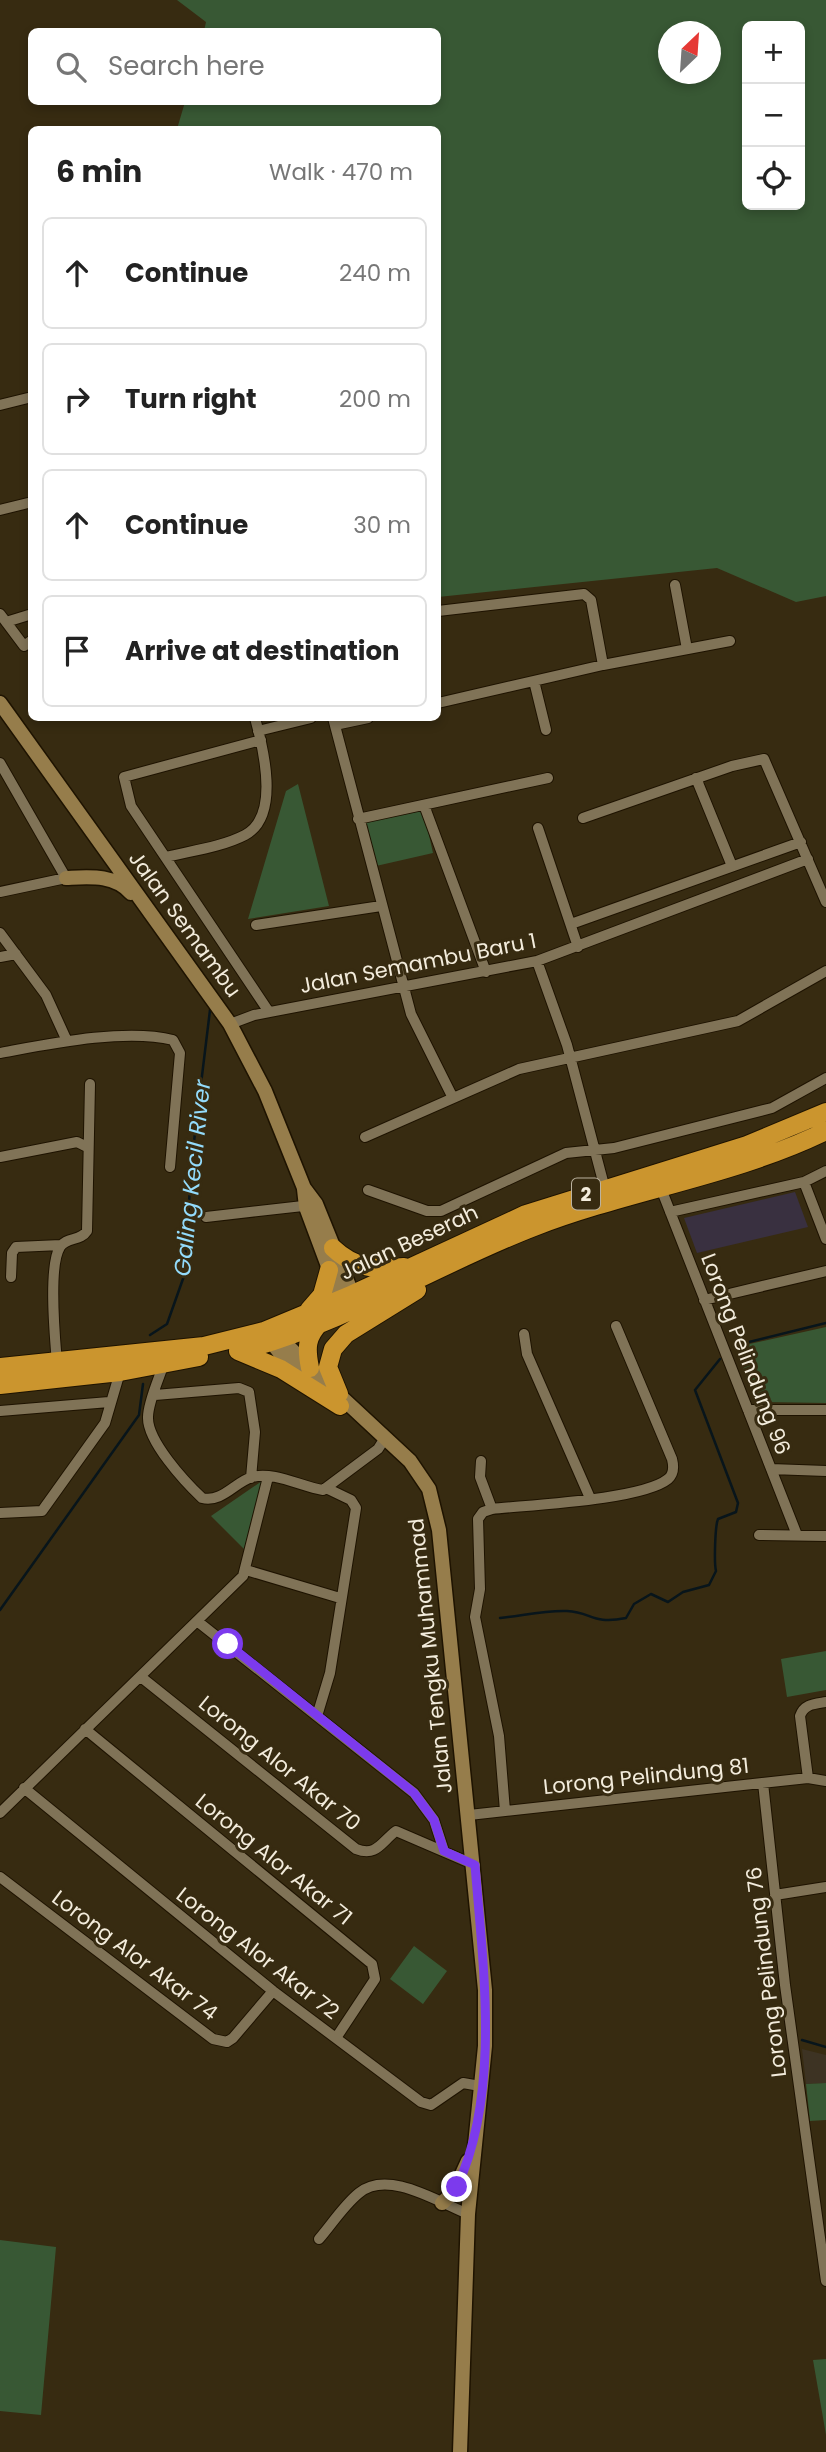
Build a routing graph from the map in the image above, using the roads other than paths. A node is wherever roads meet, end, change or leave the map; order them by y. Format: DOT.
graph roads {
  1 [pos="28,398"];
  2 [pos="0,405"];
  3 [pos="28,503"];
  4 [pos="0,510"];
  5 [pos="675,585"];
  6 [pos="441,611"];
  7 [pos="28,615"];
  8 [pos="3,618"];
  9 [pos="730,641"];
  10 [pos="28,643"];
  11 [pos="687,649"];
  12 [pos="603,665"];
  13 [pos="534,681"];
  14 [pos="441,702"];
  15 [pos="0,703"];
  16 [pos="256,721"];
  17 [pos="302,721"];
  18 [pos="334,721"];
  19 [pos="546,730"];
  20 [pos="259,736"];
  21 [pos="0,763"];
  22 [pos="548,778"];
  23 [pos="696,778"];
  24 [pos="424,805"];
  25 [pos="583,818"];
  26 [pos="358,819"];
  27 [pos="538,828"];
  28 [pos="801,842"];
  29 [pos="166,858"];
  30 [pos="808,859"];
  31 [pos="732,866"];
  32 [pos="66,878"];
  33 [pos="0,892"];
  34 [pos="826,902"];
  35 [pos="381,906"];
  36 [pos="571,924"];
  37 [pos="256,925"];
  38 [pos="0,933"];
  39 [pos="167,933"];
  40 [pos="578,947"];
  41 [pos="16,954"];
  42 [pos="0,957"];
  43 [pos="537,961"];
  44 [pos="826,971"];
  45 [pos="486,972"];
  46 [pos="404,988"];
  47 [pos="269,1012"];
  48 [pos="230,1024"];
  49 [pos="67,1041"];
  50 [pos="0,1053"];
  51 [pos="569,1057"];
  52 [pos="826,1078"];
  53 [pos="90,1084"];
  54 [pos="453,1098"];
  55 [pos="826,1112"];
  56 [pos="826,1131"];
  57 [pos="365,1137"];
  58 [pos="87,1147"];
  59 [pos="594,1149"];
  60 [pos="0,1157"];
  61 [pos="170,1167"];
  62 [pos="826,1171"];
  63 [pos="804,1182"];
  64 [pos="660,1186"];
  65 [pos="605,1189"];
  66 [pos="368,1190"];
  67 [pos="311,1206"];
  68 [pos="670,1212"];
  69 [pos="206,1217"];
  70 [pos="531,1228"];
  71 [pos="826,1238"];
  72 [pos="61,1245"];
  73 [pos="333,1248"];
  74 [pos="416,1266"];
  75 [pos="329,1270"];
  76 [pos="826,1271"];
  77 [pos="10,1277"];
  78 [pos="704,1300"];
  79 [pos="349,1303"];
  80 [pos="301,1317"];
  81 [pos="321,1322"];
  82 [pos="616,1325"];
  83 [pos="272,1334"];
  84 [pos="524,1334"];
  85 [pos="238,1351"];
  86 [pos="57,1363"];
  87 [pos="163,1363"];
  88 [pos="0,1367"];
  89 [pos="310,1368"];
  90 [pos="120,1372"];
  91 [pos="0,1385"];
  92 [pos="155,1395"];
  93 [pos="340,1400"];
  94 [pos="109,1402"];
  95 [pos="748,1410"];
  96 [pos="826,1410"];
  97 [pos="0,1411"];
  98 [pos="385,1438"];
  99 [pos="481,1461"];
  100 [pos="771,1469"];
  101 [pos="826,1471"];
  102 [pos="268,1477"];
  103 [pos="251,1478"];
  104 [pos="326,1488"];
  105 [pos="590,1498"];
  106 [pos="492,1509"];
  107 [pos="0,1513"];
  108 [pos="759,1535"];
  109 [pos="797,1535"];
  110 [pos="826,1536"];
  111 [pos="246,1570"];
  112 [pos="340,1598"];
  113 [pos="197,1622"];
  114 [pos="141,1676"];
  115 [pos="826,1702"];
  116 [pos="317,1716"];
  117 [pos="85,1729"];
  118 [pos="808,1778"];
  119 [pos="826,1781"];
  120 [pos="763,1783"];
  121 [pos="24,1788"];
  122 [pos="505,1811"];
  123 [pos="0,1813"];
  124 [pos="469,1815"];
  125 [pos="444,1851"];
  126 [pos="475,1865"];
  127 [pos="0,1877"];
  128 [pos="826,1887"];
  129 [pos="775,1895"];
  130 [pos="272,1991"];
  131 [pos="336,2038"];
  132 [pos="480,2086"];
  133 [pos="474,2146"];
  134 [pos="442,2203"];
  135 [pos="468,2214"];
  136 [pos="319,2239"];
  137 [pos="826,2281"];
  138 [pos="460,2452"];
  1 -- 2 [label="street"];
  3 -- 4 [label="street"];
  5 -- 11 [label="street"];
  6 -- 12 [label="street"];
  7 -- 8 [label="street"];
  8 -- 10 [label="street"];
  9 -- 11 [label="street"];
  11 -- 12 [label="street"];
  12 -- 13 [label="street"];
  13 -- 14 [label="street"];
  13 -- 19 [label="street"];
  15 -- 39 [label="main road, Jalan Semambu"];
  16 -- 20 [label="street"];
  17 -- 20 [label="street"];
  18 -- 26 [label="street"];
  20 -- 29 [label="street"];
  20 -- 29 [label="street"];
  21 -- 32 [label="street"];
  22 -- 24 [label="street"];
  23 -- 25 [label="street"];
  23 -- 28 [label="street"];
  23 -- 31 [label="street"];
  24 -- 26 [label="street"];
  24 -- 45 [label="street"];
  26 -- 35 [label="street"];
  27 -- 36 [label="street"];
  28 -- 30 [label="street"];
  28 -- 31 [label="street"];
  29 -- 47 [label="street"];
  30 -- 34 [label="street"];
  30 -- 40 [label="street, Jalan Semambu Baru 1"];
  31 -- 36 [label="street"];
  32 -- 33 [label="street"];
  32 -- 39 [label="main road"];
  35 -- 37 [label="street"];
  35 -- 46 [label="street"];
  36 -- 40 [label="street"];
  38 -- 41 [label="street"];
  39 -- 48 [label="main road, Jalan Semambu"];
  40 -- 43 [label="street, Jalan Semambu Baru 1"];
  41 -- 42 [label="street"];
  41 -- 49 [label="street"];
  43 -- 45 [label="street, Jalan Semambu Baru 1"];
  43 -- 51 [label="street"];
  44 -- 51 [label="street"];
  45 -- 46 [label="street, Jalan Semambu Baru 1"];
  46 -- 47 [label="street, Jalan Semambu Baru 1"];
  46 -- 54 [label="street"];
  47 -- 48 [label="street, Jalan Semambu Baru 1"];
  48 -- 67 [label="main road, Jalan Semambu"];
  49 -- 50 [label="street"];
  49 -- 61 [label="street"];
  51 -- 54 [label="street"];
  51 -- 59 [label="street"];
  52 -- 59 [label="street"];
  53 -- 58 [label="street"];
  54 -- 57 [label="street"];
  55 -- 65 [label="highway, Jalan Beserah / 2"];
  56 -- 64 [label="highway, Jalan Beserah / 2"];
  58 -- 60 [label="street"];
  58 -- 72 [label="street"];
  59 -- 65 [label="street"];
  59 -- 66 [label="street"];
  62 -- 63 [label="street"];
  63 -- 68 [label="street"];
  63 -- 71 [label="street"];
  64 -- 68 [label="street, Lorong Pelindung 96"];
  64 -- 70 [label="highway, Jalan Beserah / 2"];
  65 -- 74 [label="highway, Jalan Beserah / 2"];
  67 -- 69 [label="street"];
  67 -- 73 [label="main road, Jalan Semambu"];
  67 -- 75 [label="main road, Jalan Semambu"];
  68 -- 78 [label="street, Lorong Pelindung 96"];
  70 -- 79 [label="highway, Jalan Beserah / 2"];
  70 -- 93 [label="highway"];
  72 -- 77 [label="street"];
  72 -- 86 [label="street"];
  73 -- 74 [label="highway"];
  73 -- 79 [label="main road, Jalan Semambu"];
  74 -- 79 [label="highway, Jalan Beserah / 2"];
  75 -- 79 [label="main road, Jalan Semambu"];
  75 -- 80 [label="highway"];
  76 -- 78 [label="street"];
  78 -- 95 [label="street, Lorong Pelindung 96"];
  79 -- 80 [label="highway, Jalan Beserah / 2"];
  79 -- 81 [label="highway, Jalan Beserah / 2"];
  80 -- 83 [label="highway, Jalan Beserah / 2"];
  81 -- 83 [label="highway, Jalan Beserah / 2"];
  81 -- 89 [label="highway"];
  82 -- 105 [label="street"];
  83 -- 85 [label="highway, Jalan Beserah / 2"];
  83 -- 86 [label="highway, Jalan Beserah / 2"];
  83 -- 89 [label="main road, Jalan Tengku Muhammad"];
  83 -- 93 [label="main road, Jalan Tengku Muhammad"];
  84 -- 105 [label="street"];
  85 -- 87 [label="highway, Jalan Beserah / 2"];
  85 -- 93 [label="highway"];
  86 -- 88 [label="highway, Jalan Beserah / 2"];
  87 -- 90 [label="highway, Jalan Beserah / 2"];
  87 -- 92 [label="street"];
  89 -- 93 [label="main road, Jalan Tengku Muhammad"];
  90 -- 91 [label="highway, Jalan Beserah / 2"];
  90 -- 94 [label="street"];
  92 -- 103 [label="street"];
  92 -- 103 [label="street"];
  93 -- 98 [label="main road, Jalan Tengku Muhammad"];
  94 -- 97 [label="street"];
  94 -- 107 [label="street"];
  95 -- 96 [label="street"];
  95 -- 100 [label="street, Lorong Pelindung 96"];
  98 -- 104 [label="street"];
  98 -- 124 [label="main road, Jalan Tengku Muhammad"];
  99 -- 106 [label="street"];
  100 -- 101 [label="street"];
  100 -- 109 [label="street, Lorong Pelindung 96"];
  102 -- 103 [label="street"];
  102 -- 104 [label="street"];
  102 -- 111 [label="street"];
  104 -- 112 [label="street"];
  105 -- 106 [label="street"];
  106 -- 122 [label="street"];
  108 -- 109 [label="street"];
  109 -- 110 [label="street"];
  111 -- 112 [label="street"];
  111 -- 113 [label="street"];
  112 -- 116 [label="street"];
  113 -- 114 [label="street"];
  113 -- 116 [label="street"];
  114 -- 117 [label="street"];
  114 -- 125 [label="street, Lorong Alor Akar 70"];
  115 -- 118 [label="street"];
  116 -- 125 [label="street"];
  117 -- 121 [label="street"];
  117 -- 131 [label="street, Lorong Alor Akar 71"];
  118 -- 119 [label="street, Lorong Pelindung 81"];
  118 -- 120 [label="street, Lorong Pelindung 81"];
  120 -- 122 [label="street, Lorong Pelindung 81"];
  120 -- 129 [label="street, Lorong Pelindung 76"];
  121 -- 123 [label="street"];
  121 -- 130 [label="street, Lorong Alor Akar 72"];
  122 -- 124 [label="street, Lorong Pelindung 81"];
  124 -- 126 [label="main road, Jalan Tengku Muhammad"];
  125 -- 126 [label="street"];
  126 -- 132 [label="main road, Jalan Tengku Muhammad"];
  127 -- 130 [label="street, Lorong Alor Akar 74"];
  128 -- 129 [label="street"];
  129 -- 137 [label="street, Lorong Pelindung 76"];
  130 -- 131 [label="street, Lorong Alor Akar 72"];
  131 -- 132 [label="street, Lorong Alor Akar 72"];
  132 -- 133 [label="main road, Jalan Tengku Muhammad"];
  133 -- 134 [label="main road"];
  133 -- 135 [label="main road, Jalan Tengku Muhammad"];
  134 -- 135 [label="street"];
  134 -- 136 [label="street"];
  135 -- 138 [label="main road, Jalan Tengku Muhammad"];
}
